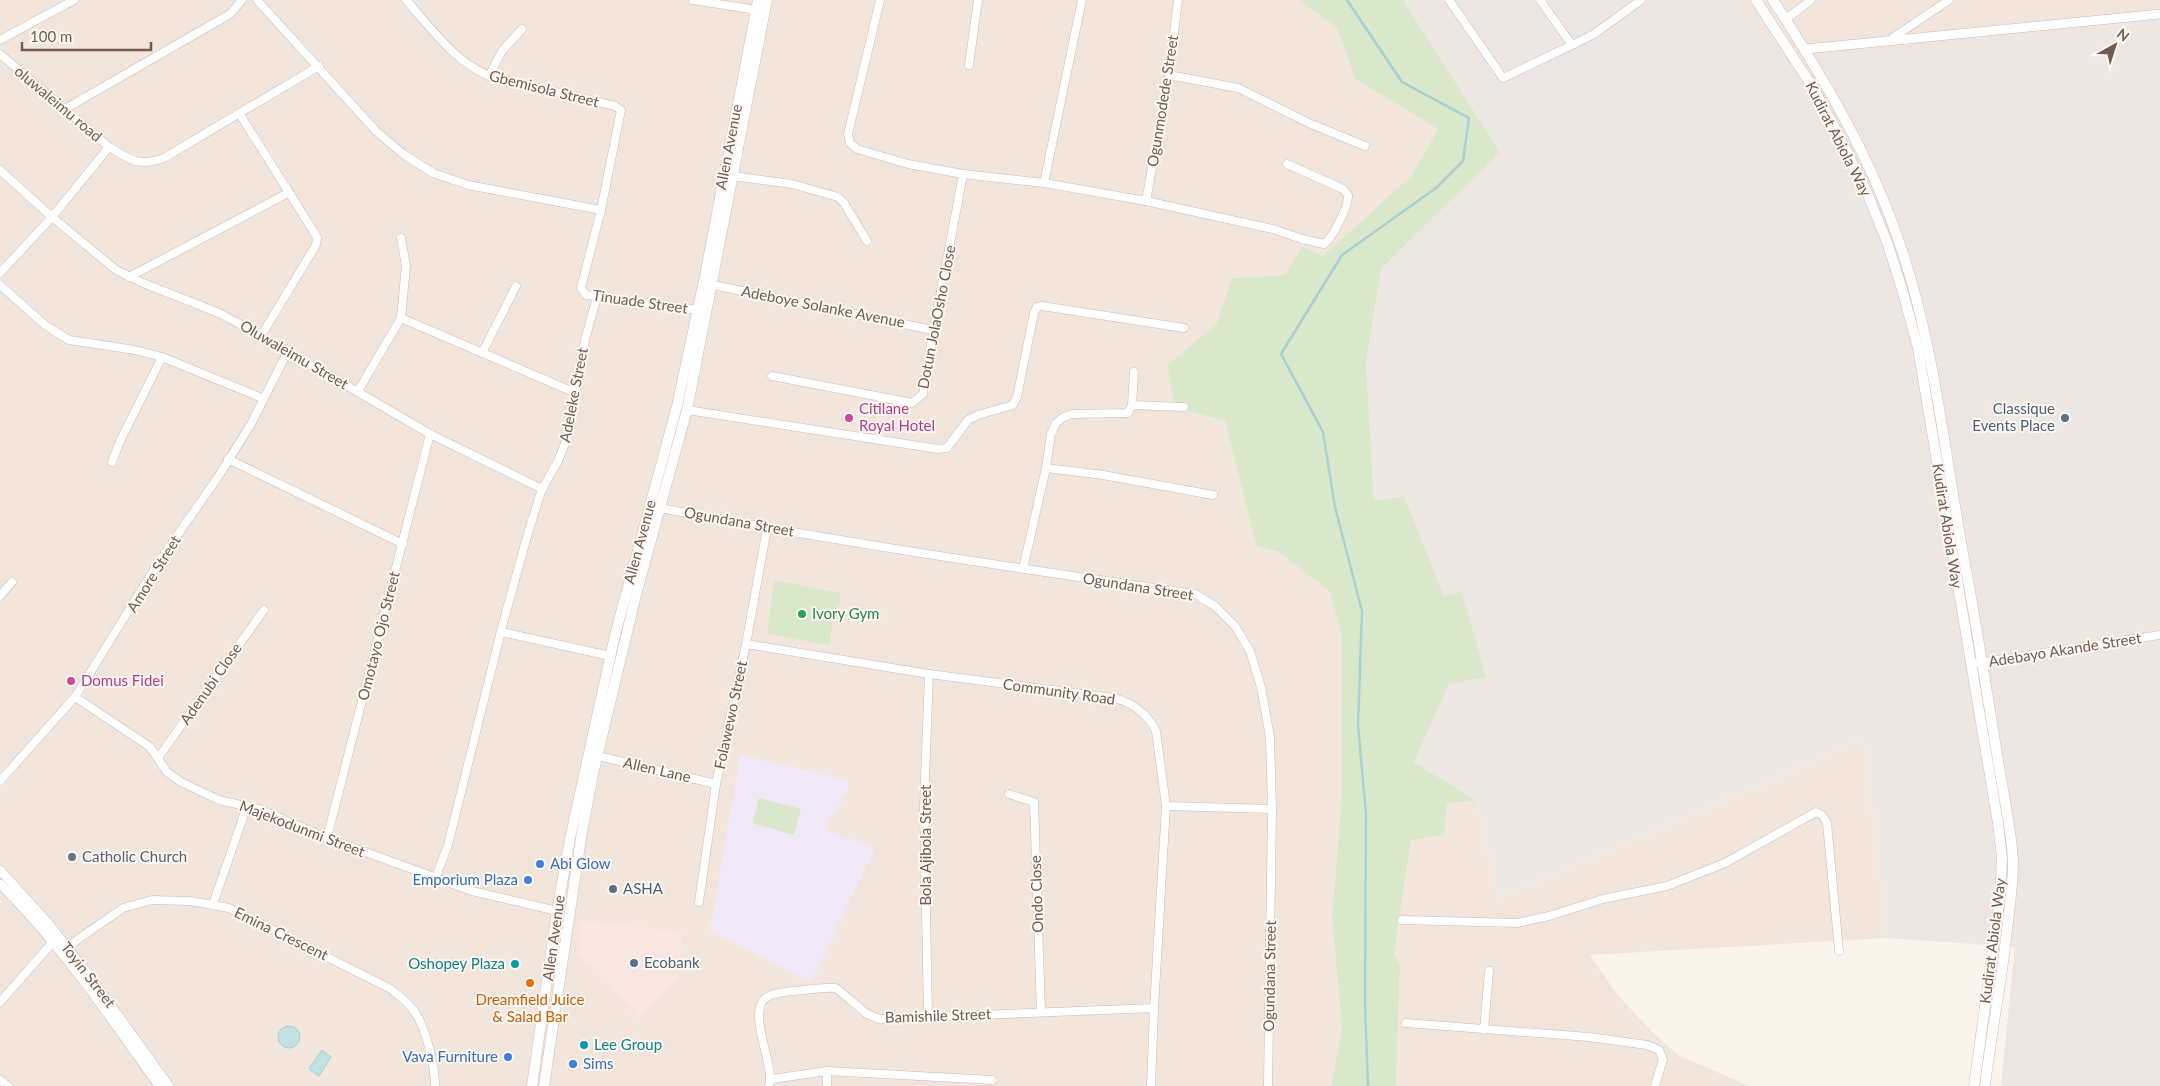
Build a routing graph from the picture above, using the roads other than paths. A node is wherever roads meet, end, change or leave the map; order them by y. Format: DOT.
graph roads {
  1 [pos="74,0"];
  2 [pos="242,0"];
  3 [pos="257,0"];
  4 [pos="406,0"];
  5 [pos="693,0"];
  6 [pos="767,0"];
  7 [pos="880,0"];
  8 [pos="978,0"];
  9 [pos="1082,0"];
  10 [pos="1178,0"];
  11 [pos="1449,0"];
  12 [pos="1540,0"];
  13 [pos="1641,0"];
  14 [pos="1756,0"];
  15 [pos="1773,0"];
  16 [pos="1811,0"];
  17 [pos="1949,0"];
  18 [pos="757,5"];
  19 [pos="2160,14"];
  20 [pos="1786,19"];
  21 [pos="522,28"];
  22 [pos="0,40"];
  23 [pos="1886,42"];
  24 [pos="1572,45"];
  25 [pos="1806,49"];
  26 [pos="0,54"];
  27 [pos="968,65"];
  28 [pos="318,66"];
  29 [pos="1169,75"];
  30 [pos="489,76"];
  31 [pos="65,109"];
  32 [pos="239,113"];
  33 [pos="1365,146"];
  34 [pos="109,147"];
  35 [pos="1287,164"];
  36 [pos="0,170"];
  37 [pos="963,174"];
  38 [pos="734,176"];
  39 [pos="1044,184"];
  40 [pos="288,193"];
  41 [pos="1146,201"];
  42 [pos="602,210"];
  43 [pos="52,217"];
  44 [pos="401,238"];
  45 [pos="867,241"];
  46 [pos="0,273"];
  47 [pos="129,277"];
  48 [pos="0,285"];
  49 [pos="713,285"];
  50 [pos="516,286"];
  51 [pos="597,297"];
  52 [pos="698,310"];
  53 [pos="401,318"];
  54 [pos="1184,328"];
  55 [pos="932,330"];
  56 [pos="261,336"];
  57 [pos="287,353"];
  58 [pos="482,353"];
  59 [pos="162,357"];
  60 [pos="1134,372"];
  61 [pos="772,376"];
  62 [pos="358,391"];
  63 [pos="576,393"];
  64 [pos="262,398"];
  65 [pos="1132,405"];
  66 [pos="1184,407"];
  67 [pos="687,410"];
  68 [pos="430,434"];
  69 [pos="228,459"];
  70 [pos="112,462"];
  71 [pos="1046,468"];
  72 [pos="542,489"];
  73 [pos="1214,495"];
  74 [pos="660,508"];
  75 [pos="767,528"];
  76 [pos="403,544"];
  77 [pos="1023,569"];
  78 [pos="12,582"];
  79 [pos="0,596"];
  80 [pos="264,610"];
  81 [pos="502,632"];
  82 [pos="2160,635"];
  83 [pos="746,644"];
  84 [pos="610,656"];
  85 [pos="1983,663"];
  86 [pos="1971,664"];
  87 [pos="929,674"];
  88 [pos="75,696"];
  89 [pos="598,756"];
  90 [pos="158,758"];
  91 [pos="0,781"];
  92 [pos="716,784"];
  93 [pos="1009,794"];
  94 [pos="247,806"];
  95 [pos="1166,806"];
  96 [pos="1272,809"];
  97 [pos="327,838"];
  98 [pos="0,870"];
  99 [pos="435,879"];
  100 [pos="0,884"];
  101 [pos="698,902"];
  102 [pos="213,904"];
  103 [pos="557,911"];
  104 [pos="1402,920"];
  105 [pos="52,943"];
  106 [pos="67,946"];
  107 [pos="1839,951"];
  108 [pos="1489,971"];
  109 [pos="0,1002"];
  110 [pos="1154,1008"];
  111 [pos="1041,1012"];
  112 [pos="928,1016"];
  113 [pos="1406,1023"];
  114 [pos="1484,1030"];
  115 [pos="827,1071"];
  116 [pos="0,1080"];
  117 [pos="992,1080"];
  118 [pos="771,1082"];
  119 [pos="8,1086"];
  120 [pos="159,1086"];
  121 [pos="169,1086"];
  122 [pos="435,1086"];
  123 [pos="532,1086"];
  124 [pos="544,1086"];
  125 [pos="827,1086"];
  126 [pos="1151,1086"];
  127 [pos="1268,1086"];
  128 [pos="1655,1086"];
  129 [pos="1974,1086"];
  130 [pos="1985,1086"];
  1 -- 22 [label="street"];
  2 -- 31 [label="street"];
  3 -- 28 [label="street"];
  4 -- 30 [label="street, Gbemisola Street"];
  5 -- 18 [label="street"];
  6 -- 38 [label="main road, Allen Avenue"];
  7 -- 37 [label="street"];
  8 -- 27 [label="street"];
  9 -- 39 [label="street"];
  10 -- 29 [label="street, Ogunmodede Street"];
  11 -- 24 [label="street"];
  12 -- 24 [label="street"];
  13 -- 24 [label="street"];
  14 -- 86 [label="main road, Kudirat Abiola Way"];
  15 -- 20 [label="main road, Kudirat Abiola Way"];
  16 -- 20 [label="street"];
  17 -- 23 [label="street"];
  18 -- 52 [label="main road, Allen Avenue"];
  19 -- 23 [label="street"];
  20 -- 25 [label="main road, Kudirat Abiola Way"];
  21 -- 30 [label="street"];
  23 -- 25 [label="street"];
  25 -- 85 [label="main road, Kudirat Abiola Way"];
  26 -- 31 [label="street, oluwaleimu road"];
  28 -- 32 [label="street"];
  28 -- 42 [label="street"];
  29 -- 33 [label="street"];
  29 -- 41 [label="street, Ogunmodede Street"];
  30 -- 42 [label="street, Gbemisola Street"];
  31 -- 34 [label="street, oluwaleimu road"];
  32 -- 34 [label="street"];
  32 -- 40 [label="street"];
  34 -- 43 [label="street, oluwaleimu road"];
  35 -- 41 [label="street"];
  36 -- 43 [label="street"];
  37 -- 39 [label="street"];
  37 -- 55 [label="street, Dotun JolaOsho Close"];
  38 -- 45 [label="street"];
  38 -- 49 [label="main road, Allen Avenue"];
  39 -- 41 [label="street"];
  40 -- 47 [label="street"];
  40 -- 56 [label="street"];
  42 -- 51 [label="street, Tinuade Street"];
  43 -- 46 [label="street, oluwaleimu road"];
  43 -- 47 [label="street, Oluwaleimu Street"];
  44 -- 53 [label="street"];
  47 -- 56 [label="street, Oluwaleimu Street"];
  48 -- 59 [label="street"];
  49 -- 55 [label="street, Adeboye Solanke Avenue"];
  49 -- 67 [label="main road, Allen Avenue"];
  50 -- 58 [label="street"];
  51 -- 52 [label="street, Tinuade Street"];
  51 -- 63 [label="street, Adeleke Street"];
  52 -- 84 [label="main road, Allen Avenue"];
  53 -- 58 [label="street"];
  53 -- 62 [label="street"];
  54 -- 67 [label="street"];
  55 -- 61 [label="street, Dotun JolaOsho Close"];
  56 -- 57 [label="street, Oluwaleimu Street"];
  57 -- 62 [label="street, Oluwaleimu Street"];
  57 -- 64 [label="street, Amore Street"];
  58 -- 63 [label="street"];
  59 -- 64 [label="street"];
  59 -- 70 [label="street"];
  60 -- 65 [label="street"];
  62 -- 68 [label="street, Oluwaleimu Street"];
  63 -- 72 [label="street, Adeleke Street"];
  64 -- 69 [label="street, Amore Street"];
  65 -- 66 [label="street"];
  65 -- 71 [label="street"];
  67 -- 74 [label="main road, Allen Avenue"];
  68 -- 72 [label="street, Oluwaleimu Street"];
  68 -- 76 [label="street, Omotayo Ojo Street"];
  69 -- 76 [label="street"];
  69 -- 88 [label="street, Amore Street"];
  71 -- 73 [label="street"];
  71 -- 77 [label="street"];
  72 -- 81 [label="street, Adeleke Street"];
  74 -- 75 [label="street, Ogundana Street"];
  74 -- 89 [label="main road, Allen Avenue"];
  75 -- 77 [label="street, Ogundana Street"];
  75 -- 83 [label="street, Folawewo Street"];
  76 -- 97 [label="street, Omotayo Ojo Street"];
  77 -- 96 [label="street, Ogundana Street"];
  78 -- 79 [label="street"];
  80 -- 90 [label="street, Adenubi Close"];
  81 -- 84 [label="street"];
  81 -- 99 [label="street, Adeleke Street"];
  82 -- 85 [label="street, Adebayo Akande Street"];
  83 -- 87 [label="street, Community Road"];
  83 -- 92 [label="street, Folawewo Street"];
  84 -- 103 [label="main road, Allen Avenue"];
  85 -- 86 [label="street, Adebayo Akande Street"];
  85 -- 130 [label="main road, Kudirat Abiola Way"];
  86 -- 129 [label="main road, Kudirat Abiola Way"];
  87 -- 95 [label="street, Community Road"];
  87 -- 112 [label="street, Bola Ajibola Street"];
  88 -- 90 [label="street, Majekodunmi Street"];
  88 -- 91 [label="street, Amore Street"];
  89 -- 92 [label="street, Allen Lane"];
  89 -- 124 [label="main road, Allen Avenue"];
  90 -- 94 [label="street, Majekodunmi Street"];
  92 -- 101 [label="street, Folawewo Street"];
  93 -- 111 [label="street, Ondo Close"];
  94 -- 97 [label="street, Majekodunmi Street"];
  94 -- 102 [label="street"];
  95 -- 96 [label="street"];
  95 -- 110 [label="street, Community Road"];
  96 -- 127 [label="street, Ogundana Street"];
  97 -- 99 [label="street, Majekodunmi Street"];
  98 -- 106 [label="street, Toyin Street"];
  99 -- 103 [label="street, Majekodunmi Street"];
  100 -- 105 [label="street, Toyin Street"];
  102 -- 106 [label="street, Emina Crescent"];
  102 -- 122 [label="street, Emina Crescent"];
  103 -- 123 [label="main road, Allen Avenue"];
  104 -- 107 [label="street"];
  105 -- 109 [label="street"];
  105 -- 120 [label="street, Toyin Street"];
  106 -- 121 [label="street, Toyin Street"];
  108 -- 114 [label="street"];
  110 -- 111 [label="street, Bamishile Street"];
  110 -- 126 [label="street, Community Road"];
  111 -- 112 [label="street, Bamishile Street"];
  112 -- 118 [label="street, Bamishile Street"];
  113 -- 114 [label="street"];
  114 -- 128 [label="street"];
  115 -- 117 [label="street"];
  115 -- 118 [label="street"];
  115 -- 125 [label="street"];
  116 -- 119 [label="street"];
}
